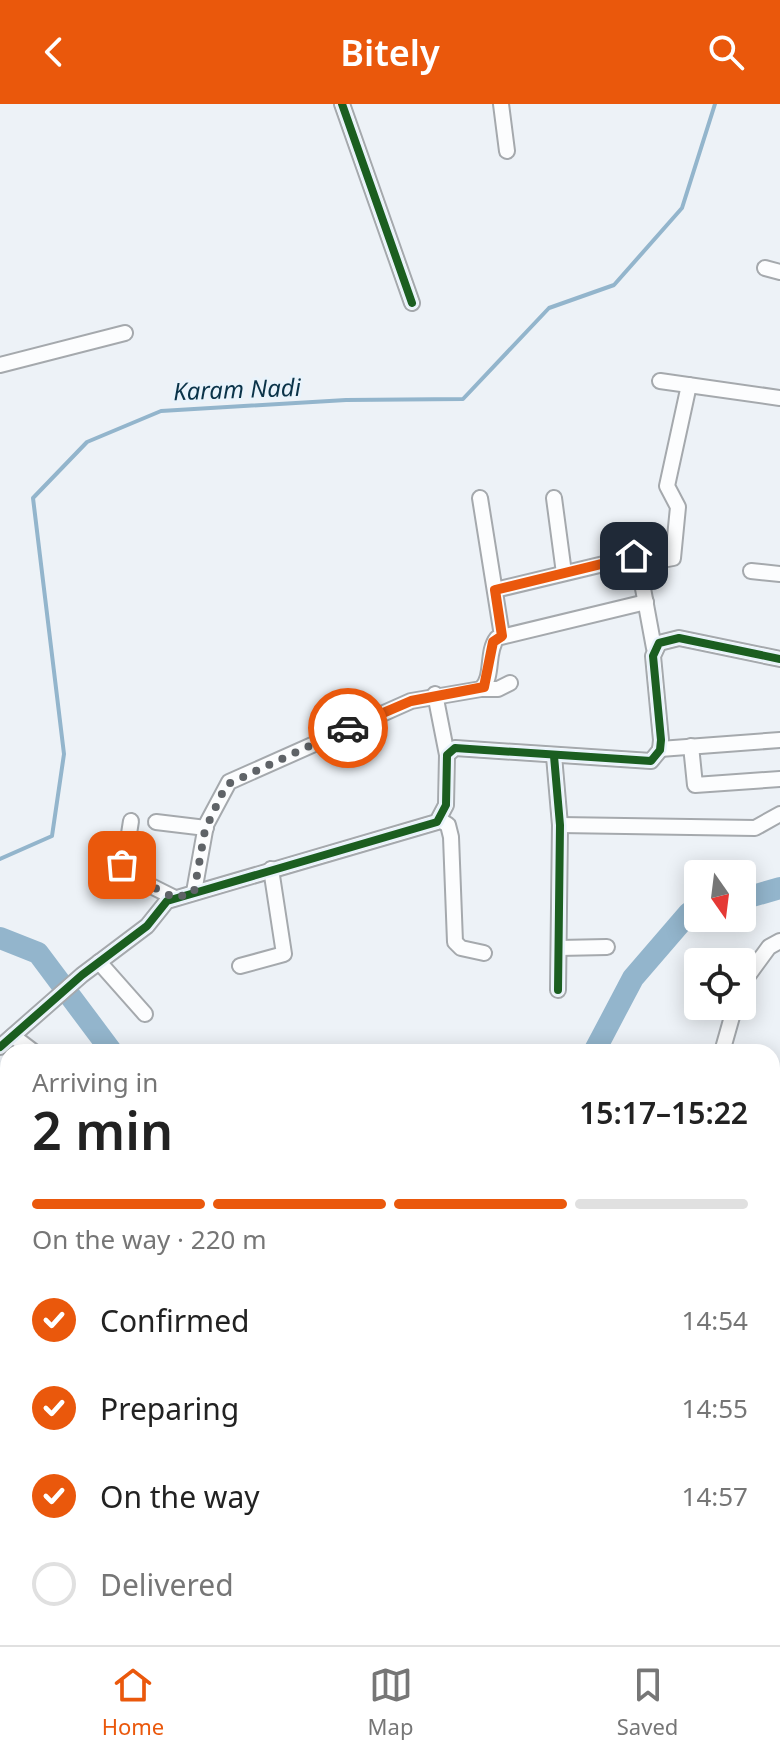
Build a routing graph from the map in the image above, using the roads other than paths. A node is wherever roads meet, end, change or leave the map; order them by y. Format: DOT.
graph roads {
  1 [pos="342,104"];
  2 [pos="501,104"];
  3 [pos="507,151"];
  4 [pos="765,268"];
  5 [pos="780,272"];
  6 [pos="412,303"];
  7 [pos="125,333"];
  8 [pos="0,365"];
  9 [pos="660,381"];
  10 [pos="689,385"];
  11 [pos="780,398"];
  12 [pos="480,498"];
  13 [pos="554,498"];
  14 [pos="640,564"];
  15 [pos="751,571"];
  16 [pos="564,573"];
  17 [pos="780,574"];
  18 [pos="495,590"];
  19 [pos="646,602"];
  20 [pos="502,636"];
  21 [pos="654,648"];
  22 [pos="780,659"];
  23 [pos="510,683"];
  24 [pos="481,689"];
  25 [pos="435,694"];
  26 [pos="780,740"];
  27 [pos="691,746"];
  28 [pos="660,749"];
  29 [pos="447,755"];
  30 [pos="554,756"];
  31 [pos="780,779"];
  32 [pos="780,814"];
  33 [pos="440,820"];
  34 [pos="131,821"];
  35 [pos="156,822"];
  36 [pos="560,825"];
  37 [pos="206,828"];
  38 [pos="271,869"];
  39 [pos="194,892"];
  40 [pos="175,898"];
  41 [pos="780,941"];
  42 [pos="607,947"];
  43 [pos="559,948"];
  44 [pos="484,953"];
  45 [pos="99,962"];
  46 [pos="756,965"];
  47 [pos="240,966"];
  48 [pos="558,990"];
  49 [pos="145,1014"];
  50 [pos="731,1020"];
  51 [pos="13,1036"];
  52 [pos="4,1044"];
  53 [pos="24,1044"];
  54 [pos="724,1044"];
  1 -- 6 [label="street"];
  2 -- 3 [label="street"];
  4 -- 5 [label="street"];
  7 -- 8 [label="street"];
  9 -- 10 [label="street"];
  10 -- 11 [label="street"];
  10 -- 14 [label="street"];
  12 -- 18 [label="street"];
  13 -- 16 [label="street"];
  14 -- 16 [label="street"];
  14 -- 19 [label="street"];
  15 -- 17 [label="street"];
  16 -- 18 [label="street"];
  18 -- 20 [label="street"];
  19 -- 20 [label="street"];
  19 -- 21 [label="street"];
  20 -- 24 [label="street"];
  21 -- 22 [label="street"];
  21 -- 28 [label="street"];
  23 -- 24 [label="street"];
  24 -- 25 [label="street"];
  25 -- 29 [label="street"];
  25 -- 37 [label="street"];
  26 -- 27 [label="street"];
  27 -- 28 [label="street"];
  27 -- 31 [label="street"];
  28 -- 30 [label="street"];
  29 -- 30 [label="street"];
  29 -- 33 [label="street"];
  30 -- 36 [label="street"];
  32 -- 36 [label="street"];
  33 -- 38 [label="street"];
  33 -- 44 [label="street"];
  34 -- 40 [label="street"];
  35 -- 37 [label="street"];
  36 -- 43 [label="street"];
  37 -- 39 [label="street"];
  38 -- 39 [label="street"];
  38 -- 47 [label="street"];
  39 -- 40 [label="street"];
  40 -- 45 [label="street"];
  41 -- 46 [label="street"];
  42 -- 43 [label="street"];
  43 -- 48 [label="street"];
  45 -- 49 [label="street"];
  45 -- 51 [label="street"];
  50 -- 54 [label="street"];
  51 -- 52 [label="street"];
  51 -- 53 [label="street"];
}
